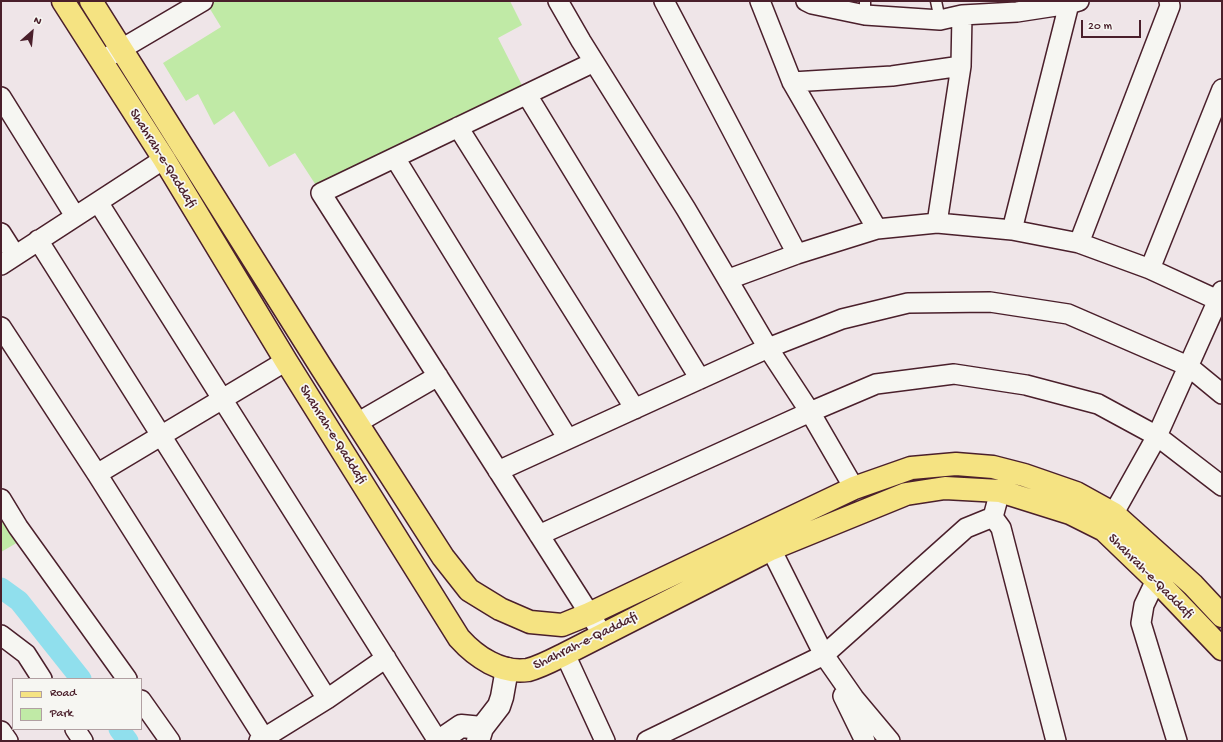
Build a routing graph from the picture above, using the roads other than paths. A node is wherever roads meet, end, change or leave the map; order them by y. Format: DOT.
graph roads {
  1 [pos="63,1"];
  2 [pos="91,1"];
  3 [pos="558,1"];
  4 [pos="664,1"];
  5 [pos="760,1"];
  6 [pos="806,1"];
  7 [pos="936,1"];
  8 [pos="1169,1"];
  9 [pos="199,2"];
  10 [pos="1074,3"];
  11 [pos="1015,7"];
  12 [pos="865,8"];
  13 [pos="962,15"];
  14 [pos="940,20"];
  15 [pos="121,48"];
  16 [pos="100,60"];
  17 [pos="594,62"];
  18 [pos="961,66"];
  19 [pos="792,82"];
  20 [pos="1222,89"];
  21 [pos="527,95"];
  22 [pos="1,97"];
  23 [pos="458,127"];
  24 [pos="395,158"];
  25 [pos="164,159"];
  26 [pos="98,202"];
  27 [pos="75,216"];
  28 [pos="937,223"];
  29 [pos="877,229"];
  30 [pos="1012,230"];
  31 [pos="1,233"];
  32 [pos="38,240"];
  33 [pos="1079,243"];
  34 [pos="797,254"];
  35 [pos="8,260"];
  36 [pos="1150,269"];
  37 [pos="729,279"];
  38 [pos="1221,298"];
  39 [pos="1,326"];
  40 [pos="768,348"];
  41 [pos="286,361"];
  42 [pos="1188,366"];
  43 [pos="438,376"];
  44 [pos="700,379"];
  45 [pos="1222,394"];
  46 [pos="222,399"];
  47 [pos="635,409"];
  48 [pos="810,412"];
  49 [pos="357,423"];
  50 [pos="161,436"];
  51 [pos="1157,436"];
  52 [pos="568,440"];
  53 [pos="929,466"];
  54 [pos="498,471"];
  55 [pos="97,474"];
  56 [pos="1222,486"];
  57 [pos="854,488"];
  58 [pos="931,491"];
  59 [pos="1000,491"];
  60 [pos="1,499"];
  61 [pos="993,517"];
  62 [pos="1109,522"];
  63 [pos="539,535"];
  64 [pos="771,549"];
  65 [pos="1156,580"];
  66 [pos="589,614"];
  67 [pos="1222,616"];
  68 [pos="1,635"];
  69 [pos="603,635"];
  70 [pos="1222,649"];
  71 [pos="566,654"];
  72 [pos="824,655"];
  73 [pos="386,658"];
  74 [pos="507,669"];
  75 [pos="41,678"];
  76 [pos="126,678"];
  77 [pos="327,698"];
  78 [pos="142,701"];
  79 [pos="76,730"];
  80 [pos="1,731"];
  81 [pos="480,734"];
  82 [pos="262,739"];
  83 [pos="8,741"];
  84 [pos="83,741"];
  85 [pos="170,741"];
  86 [pos="439,741"];
  87 [pos="605,741"];
  88 [pos="647,741"];
  89 [pos="864,741"];
  90 [pos="890,741"];
  91 [pos="1056,741"];
  92 [pos="1177,741"];
  1 -- 16 [label="main road, Shahrah-e-Qaddafi"];
  2 -- 15 [label="main road, Shahrah-e-Qaddafi"];
  3 -- 17 [label="street"];
  4 -- 34 [label="street"];
  5 -- 19 [label="street"];
  6 -- 12 [label="street"];
  7 -- 14 [label="lane"];
  8 -- 33 [label="street"];
  9 -- 15 [label="street"];
  10 -- 11 [label="street"];
  10 -- 30 [label="street"];
  11 -- 13 [label="street"];
  12 -- 14 [label="street"];
  13 -- 14 [label="street"];
  13 -- 18 [label="street"];
  15 -- 16 [label="street"];
  15 -- 49 [label="main road, Shahrah-e-Qaddafi"];
  16 -- 25 [label="main road, Shahrah-e-Qaddafi"];
  17 -- 21 [label="street"];
  17 -- 37 [label="street"];
  18 -- 19 [label="street"];
  18 -- 28 [label="street"];
  19 -- 29 [label="street"];
  20 -- 36 [label="street"];
  21 -- 23 [label="street"];
  21 -- 44 [label="street"];
  22 -- 27 [label="street"];
  23 -- 24 [label="street"];
  23 -- 47 [label="street"];
  24 -- 43 [label="street"];
  24 -- 52 [label="street"];
  25 -- 26 [label="street"];
  25 -- 41 [label="main road, Shahrah-e-Qaddafi"];
  26 -- 27 [label="street"];
  26 -- 46 [label="street"];
  27 -- 32 [label="street"];
  28 -- 29 [label="street"];
  28 -- 30 [label="street"];
  29 -- 34 [label="street"];
  30 -- 33 [label="street"];
  31 -- 35 [label="street"];
  32 -- 35 [label="street"];
  32 -- 50 [label="street"];
  33 -- 36 [label="street"];
  34 -- 37 [label="street"];
  36 -- 38 [label="street"];
  37 -- 40 [label="street"];
  38 -- 42 [label="street"];
  39 -- 55 [label="street"];
  40 -- 42 [label="street"];
  40 -- 44 [label="street"];
  40 -- 48 [label="street"];
  41 -- 46 [label="street"];
  41 -- 74 [label="main road, Shahrah-e-Qaddafi"];
  42 -- 45 [label="street"];
  42 -- 51 [label="street"];
  43 -- 49 [label="street"];
  43 -- 54 [label="street"];
  44 -- 47 [label="street"];
  46 -- 50 [label="street"];
  46 -- 73 [label="street"];
  47 -- 52 [label="street"];
  48 -- 51 [label="street"];
  48 -- 57 [label="street"];
  48 -- 63 [label="street"];
  49 -- 66 [label="main road, Shahrah-e-Qaddafi"];
  50 -- 55 [label="street"];
  50 -- 77 [label="street"];
  51 -- 56 [label="street"];
  51 -- 62 [label="street"];
  52 -- 54 [label="street"];
  53 -- 57 [label="main road, Shahrah-e-Qaddafi"];
  53 -- 58 [label="main road"];
  53 -- 62 [label="main road, Shahrah-e-Qaddafi"];
  54 -- 63 [label="street"];
  55 -- 82 [label="street"];
  57 -- 66 [label="main road, Shahrah-e-Qaddafi"];
  58 -- 59 [label="main road, Shahrah-e-Qaddafi"];
  58 -- 64 [label="main road, Shahrah-e-Qaddafi"];
  59 -- 61 [label="street"];
  59 -- 62 [label="main road, Shahrah-e-Qaddafi"];
  60 -- 76 [label="street"];
  61 -- 72 [label="street"];
  61 -- 91 [label="street"];
  62 -- 65 [label="main road, Shahrah-e-Qaddafi"];
  62 -- 67 [label="main road, Shahrah-e-Qaddafi"];
  63 -- 66 [label="street"];
  64 -- 69 [label="main road, Shahrah-e-Qaddafi"];
  64 -- 72 [label="street"];
  65 -- 70 [label="main road, Shahrah-e-Qaddafi"];
  65 -- 92 [label="street"];
  66 -- 69 [label="street"];
  68 -- 75 [label="street"];
  69 -- 71 [label="main road, Shahrah-e-Qaddafi"];
  71 -- 74 [label="main road, Shahrah-e-Qaddafi"];
  71 -- 87 [label="street"];
  72 -- 88 [label="street"];
  72 -- 89 [label="street"];
  72 -- 90 [label="street"];
  73 -- 77 [label="street"];
  73 -- 86 [label="street"];
  74 -- 81 [label="street"];
  77 -- 82 [label="street"];
  78 -- 85 [label="street"];
  79 -- 84 [label="street"];
  80 -- 83 [label="street"];
  81 -- 86 [label="street"];
}
